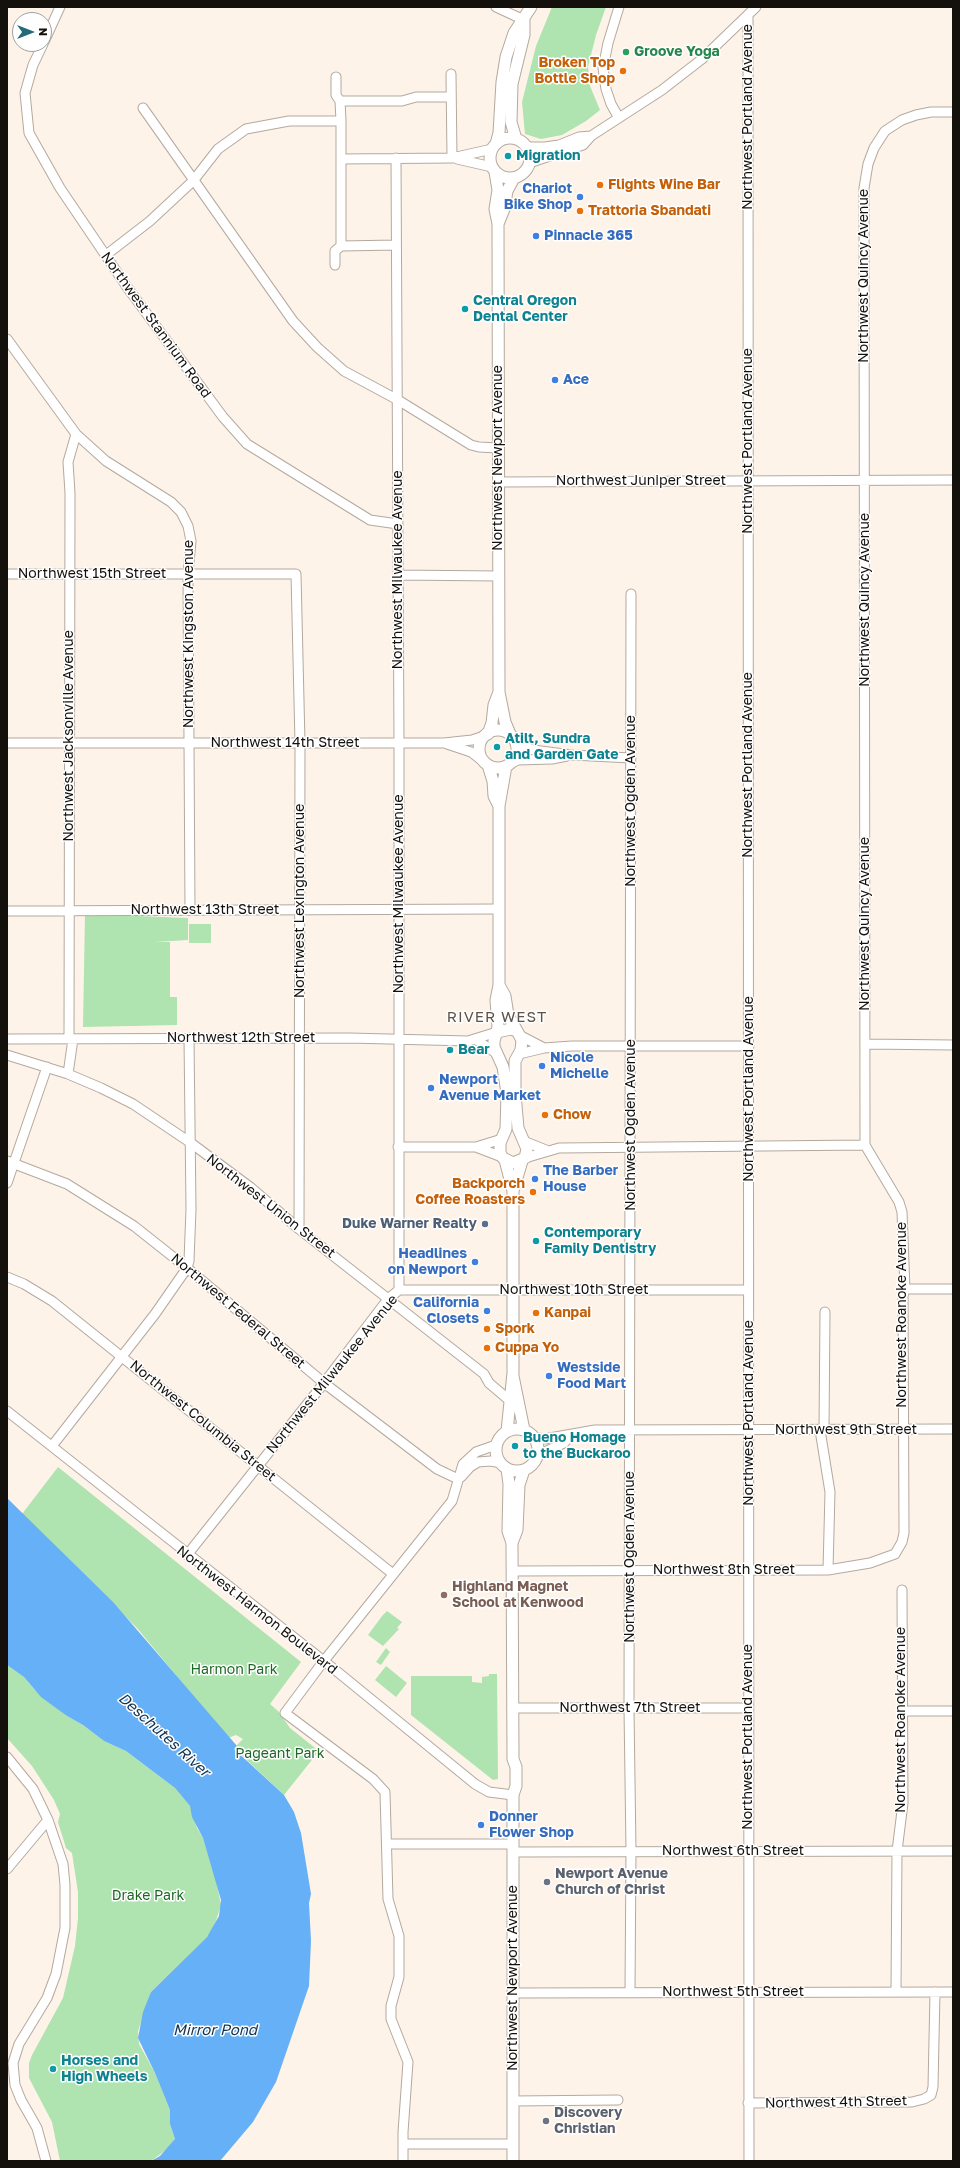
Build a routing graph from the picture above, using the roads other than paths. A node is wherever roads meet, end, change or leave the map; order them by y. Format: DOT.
graph roads {
  1 [pos="60,7"];
  2 [pos="496,7"];
  3 [pos="531,7"];
  4 [pos="619,7"];
  5 [pos="756,7"];
  6 [pos="748,16"];
  7 [pos="524,20"];
  8 [pos="52,24"];
  9 [pos="39,52"];
  10 [pos="451,74"];
  11 [pos="336,77"];
  12 [pos="451,97"];
  13 [pos="340,101"];
  14 [pos="143,108"];
  15 [pos="953,112"];
  16 [pos="619,118"];
  17 [pos="341,121"];
  18 [pos="591,136"];
  19 [pos="516,139"];
  20 [pos="494,146"];
  21 [pos="527,147"];
  22 [pos="396,158"];
  23 [pos="452,158"];
  24 [pos="341,159"];
  25 [pos="530,163"];
  26 [pos="494,169"];
  27 [pos="514,178"];
  28 [pos="193,181"];
  29 [pos="498,224"];
  30 [pos="396,245"];
  31 [pos="341,246"];
  32 [pos="106,255"];
  33 [pos="335,265"];
  34 [pos="7,340"];
  35 [pos="398,400"];
  36 [pos="76,434"];
  37 [pos="498,448"];
  38 [pos="748,480"];
  39 [pos="864,480"];
  40 [pos="953,480"];
  41 [pos="498,482"];
  42 [pos="398,524"];
  43 [pos="7,574"];
  44 [pos="68,574"];
  45 [pos="188,574"];
  46 [pos="296,574"];
  47 [pos="398,575"];
  48 [pos="498,576"];
  49 [pos="632,594"];
  50 [pos="499,692"];
  51 [pos="486,735"];
  52 [pos="512,738"];
  53 [pos="7,743"];
  54 [pos="300,743"];
  55 [pos="444,743"];
  56 [pos="69,744"];
  57 [pos="190,744"];
  58 [pos="400,744"];
  59 [pos="572,755"];
  60 [pos="631,758"];
  61 [pos="486,764"];
  62 [pos="509,765"];
  63 [pos="499,806"];
  64 [pos="498,909"];
  65 [pos="190,910"];
  66 [pos="300,910"];
  67 [pos="399,910"];
  68 [pos="7,911"];
  69 [pos="69,911"];
  70 [pos="499,985"];
  71 [pos="497,1032"];
  72 [pos="519,1033"];
  73 [pos="190,1038"];
  74 [pos="299,1038"];
  75 [pos="7,1039"];
  76 [pos="71,1039"];
  77 [pos="398,1039"];
  78 [pos="475,1040"];
  79 [pos="865,1044"];
  80 [pos="953,1045"];
  81 [pos="632,1046"];
  82 [pos="749,1046"];
  83 [pos="544,1048"];
  84 [pos="7,1055"];
  85 [pos="498,1055"];
  86 [pos="518,1055"];
  87 [pos="47,1068"];
  88 [pos="68,1074"];
  89 [pos="503,1137"];
  90 [pos="523,1139"];
  91 [pos="191,1143"];
  92 [pos="865,1145"];
  93 [pos="476,1146"];
  94 [pos="748,1146"];
  95 [pos="398,1147"];
  96 [pos="631,1148"];
  97 [pos="546,1150"];
  98 [pos="503,1158"];
  99 [pos="523,1160"];
  100 [pos="10,1162"];
  101 [pos="7,1183"];
  102 [pos="512,1191"];
  103 [pos="299,1229"];
  104 [pos="187,1268"];
  105 [pos="7,1277"];
  106 [pos="905,1289"];
  107 [pos="953,1289"];
  108 [pos="399,1290"];
  109 [pos="512,1290"];
  110 [pos="630,1290"];
  111 [pos="748,1290"];
  112 [pos="388,1299"];
  113 [pos="825,1312"];
  114 [pos="121,1355"];
  115 [pos="513,1373"];
  116 [pos="324,1383"];
  117 [pos="509,1400"];
  118 [pos="7,1411"];
  119 [pos="630,1429"];
  120 [pos="903,1429"];
  121 [pos="524,1430"];
  122 [pos="749,1430"];
  123 [pos="822,1430"];
  124 [pos="953,1430"];
  125 [pos="507,1431"];
  126 [pos="571,1435"];
  127 [pos="534,1437"];
  128 [pos="496,1445"];
  129 [pos="52,1446"];
  130 [pos="538,1455"];
  131 [pos="258,1466"];
  132 [pos="504,1466"];
  133 [pos="524,1470"];
  134 [pos="458,1479"];
  135 [pos="902,1542"];
  136 [pos="512,1543"];
  137 [pos="187,1555"];
  138 [pos="748,1570"];
  139 [pos="828,1570"];
  140 [pos="512,1571"];
  141 [pos="630,1571"];
  142 [pos="393,1574"];
  143 [pos="902,1590"];
  144 [pos="323,1662"];
  145 [pos="512,1708"];
  146 [pos="629,1708"];
  147 [pos="748,1708"];
  148 [pos="904,1711"];
  149 [pos="953,1712"];
  150 [pos="7,1757"];
  151 [pos="513,1795"];
  152 [pos="48,1820"];
  153 [pos="388,1844"];
  154 [pos="513,1848"];
  155 [pos="631,1851"];
  156 [pos="749,1851"];
  157 [pos="897,1851"];
  158 [pos="953,1851"];
  159 [pos="7,1870"];
  160 [pos="749,1991"];
  161 [pos="630,1992"];
  162 [pos="896,1992"];
  163 [pos="935,1992"];
  164 [pos="953,1992"];
  165 [pos="512,1993"];
  166 [pos="10,2072"];
  167 [pos="618,2100"];
  168 [pos="513,2101"];
  169 [pos="748,2103"];
  170 [pos="404,2144"];
  171 [pos="513,2144"];
  172 [pos="46,2161"];
  173 [pos="404,2161"];
  174 [pos="513,2161"];
  175 [pos="749,2161"];
  1 -- 8 [label="street, Northwest Stannium Road"];
  2 -- 7 [label="street"];
  3 -- 7 [label="main road"];
  4 -- 16 [label="street"];
  5 -- 6 [label="street"];
  6 -- 16 [label="street"];
  6 -- 38 [label="street, Northwest Portland Avenue"];
  7 -- 19 [label="main road"];
  7 -- 20 [label="main road"];
  9 -- 32 [label="street, Northwest Stannium Road"];
  10 -- 12 [label="street"];
  11 -- 13 [label="street"];
  12 -- 13 [label="street"];
  12 -- 23 [label="street"];
  13 -- 17 [label="street"];
  14 -- 28 [label="street"];
  15 -- 39 [label="street, Northwest Quincy Avenue"];
  16 -- 18 [label="street"];
  17 -- 24 [label="street"];
  17 -- 28 [label="street"];
  18 -- 21 [label="street"];
  18 -- 25 [label="street"];
  19 -- 20 [label="main road"];
  19 -- 21 [label="main road"];
  20 -- 23 [label="street"];
  20 -- 26 [label="main road"];
  21 -- 25 [label="main road"];
  22 -- 23 [label="street"];
  22 -- 24 [label="street"];
  22 -- 30 [label="street, Northwest Milwaukee Avenue"];
  23 -- 26 [label="street"];
  24 -- 31 [label="street"];
  25 -- 27 [label="main road"];
  26 -- 27 [label="main road"];
  26 -- 29 [label="main road, Northwest Newport Avenue"];
  27 -- 29 [label="main road, Northwest Newport Avenue"];
  28 -- 32 [label="street"];
  28 -- 35 [label="street"];
  29 -- 37 [label="main road, Northwest Newport Avenue"];
  30 -- 31 [label="street"];
  30 -- 35 [label="street, Northwest Milwaukee Avenue"];
  31 -- 33 [label="street"];
  32 -- 42 [label="street, Northwest Stannium Road"];
  34 -- 36 [label="street, Northwest Kingston Avenue"];
  35 -- 37 [label="street"];
  35 -- 42 [label="street, Northwest Milwaukee Avenue"];
  36 -- 44 [label="street, Northwest Jacksonville Avenue"];
  36 -- 45 [label="street, Northwest Kingston Avenue"];
  37 -- 41 [label="main road, Northwest Newport Avenue"];
  38 -- 39 [label="street, Northwest Juniper Street"];
  38 -- 41 [label="street, Northwest Juniper Street"];
  38 -- 82 [label="street, Northwest Portland Avenue"];
  39 -- 40 [label="street, Northwest Juniper Street"];
  39 -- 79 [label="street, Northwest Quincy Avenue"];
  41 -- 48 [label="main road, Northwest Newport Avenue"];
  42 -- 47 [label="street, Northwest Milwaukee Avenue"];
  43 -- 44 [label="street, Northwest 15th Street"];
  44 -- 45 [label="street, Northwest 15th Street"];
  44 -- 56 [label="street, Northwest Jacksonville Avenue"];
  45 -- 46 [label="street, Northwest 15th Street"];
  45 -- 57 [label="street, Northwest Kingston Avenue"];
  46 -- 54 [label="street, Northwest Lexington Avenue"];
  47 -- 48 [label="street"];
  47 -- 58 [label="street, Northwest Milwaukee Avenue"];
  48 -- 50 [label="main road, Northwest Newport Avenue"];
  49 -- 60 [label="street, Northwest Ogden Avenue"];
  50 -- 51 [label="main road, Northwest Newport Avenue"];
  50 -- 52 [label="main road, Northwest Newport Avenue"];
  51 -- 52 [label="main road"];
  51 -- 55 [label="street, Northwest 14th Street"];
  51 -- 61 [label="main road"];
  52 -- 59 [label="street"];
  52 -- 62 [label="main road"];
  53 -- 56 [label="street, Northwest 14th Street"];
  54 -- 57 [label="street, Northwest 14th Street"];
  54 -- 58 [label="street, Northwest 14th Street"];
  54 -- 66 [label="street, Northwest Lexington Avenue"];
  55 -- 58 [label="street, Northwest 14th Street"];
  55 -- 61 [label="street, Northwest 14th Street"];
  56 -- 57 [label="street, Northwest 14th Street"];
  56 -- 69 [label="street, Northwest Jacksonville Avenue"];
  57 -- 65 [label="street, Northwest Kingston Avenue"];
  58 -- 67 [label="street, Northwest Milwaukee Avenue"];
  59 -- 60 [label="street"];
  59 -- 62 [label="street"];
  60 -- 81 [label="street, Northwest Ogden Avenue"];
  61 -- 62 [label="main road"];
  61 -- 63 [label="main road"];
  62 -- 63 [label="main road"];
  63 -- 64 [label="main road"];
  64 -- 67 [label="street, Northwest 13th Street"];
  64 -- 70 [label="main road"];
  65 -- 66 [label="street, Northwest 13th Street"];
  65 -- 69 [label="street, Northwest 13th Street"];
  66 -- 67 [label="street, Northwest 13th Street"];
  66 -- 74 [label="street, Northwest Lexington Avenue"];
  67 -- 77 [label="street, Northwest Milwaukee Avenue"];
  68 -- 69 [label="street, Northwest 13th Street"];
  69 -- 76 [label="street, Northwest Jacksonville Avenue"];
  70 -- 71 [label="main road"];
  70 -- 72 [label="main road"];
  71 -- 72 [label="main road"];
  71 -- 78 [label="street, Northwest 12th Street"];
  71 -- 85 [label="main road"];
  72 -- 83 [label="street"];
  72 -- 86 [label="main road"];
  73 -- 74 [label="street, Northwest 12th Street"];
  73 -- 76 [label="street, Northwest 12th Street"];
  73 -- 91 [label="street"];
  74 -- 77 [label="street, Northwest 12th Street"];
  74 -- 103 [label="street, Northwest Lexington Avenue"];
  75 -- 76 [label="street, Northwest 12th Street"];
  76 -- 88 [label="street, Northwest Jacksonville Avenue"];
  77 -- 78 [label="street, Northwest 12th Street"];
  77 -- 95 [label="street, Northwest Milwaukee Avenue"];
  78 -- 85 [label="street"];
  79 -- 80 [label="street"];
  79 -- 92 [label="street, Northwest Quincy Avenue"];
  81 -- 82 [label="street"];
  81 -- 83 [label="street"];
  81 -- 96 [label="street, Northwest Ogden Avenue"];
  82 -- 94 [label="street, Northwest Portland Avenue"];
  83 -- 86 [label="street"];
  84 -- 87 [label="street, Northwest Union Street"];
  85 -- 89 [label="main road"];
  86 -- 90 [label="main road"];
  87 -- 88 [label="street, Northwest Union Street"];
  87 -- 100 [label="street"];
  88 -- 91 [label="street, Northwest Union Street"];
  89 -- 93 [label="street"];
  89 -- 98 [label="main road"];
  90 -- 97 [label="street"];
  90 -- 99 [label="main road"];
  91 -- 103 [label="street, Northwest Union Street"];
  91 -- 104 [label="street"];
  92 -- 94 [label="street"];
  92 -- 106 [label="street, Northwest Roanoke Avenue"];
  93 -- 95 [label="street"];
  93 -- 98 [label="street"];
  94 -- 96 [label="street"];
  94 -- 111 [label="street, Northwest Portland Avenue"];
  95 -- 108 [label="street, Northwest Milwaukee Avenue"];
  96 -- 97 [label="street"];
  96 -- 110 [label="street, Northwest Ogden Avenue"];
  97 -- 99 [label="street"];
  98 -- 99 [label="main road"];
  98 -- 102 [label="main road"];
  99 -- 102 [label="main road"];
  100 -- 101 [label="street"];
  100 -- 104 [label="street, Northwest Federal Street"];
  102 -- 109 [label="main road"];
  103 -- 112 [label="street, Northwest Union Street"];
  104 -- 114 [label="street"];
  104 -- 116 [label="street, Northwest Federal Street"];
  105 -- 114 [label="street, Northwest Columbia Street"];
  106 -- 107 [label="street"];
  106 -- 120 [label="street, Northwest Roanoke Avenue"];
  108 -- 109 [label="street, Northwest 10th Street"];
  108 -- 112 [label="street, Northwest Milwaukee Avenue"];
  109 -- 110 [label="street, Northwest 10th Street"];
  109 -- 115 [label="main road"];
  110 -- 111 [label="street, Northwest 10th Street"];
  110 -- 119 [label="street, Northwest Ogden Avenue"];
  111 -- 122 [label="street, Northwest Portland Avenue"];
  112 -- 116 [label="street, Northwest Milwaukee Avenue"];
  112 -- 117 [label="street, Northwest Union Street"];
  113 -- 123 [label="street"];
  114 -- 129 [label="street"];
  114 -- 131 [label="street, Northwest Columbia Street"];
  115 -- 117 [label="main road"];
  115 -- 121 [label="main road"];
  116 -- 131 [label="street, Northwest Milwaukee Avenue"];
  116 -- 134 [label="street, Northwest Federal Street"];
  117 -- 125 [label="main road"];
  118 -- 129 [label="street, Northwest Harmon Boulevard"];
  119 -- 122 [label="street, Northwest 9th Street"];
  119 -- 126 [label="street, Northwest 9th Street"];
  119 -- 141 [label="street, Northwest Ogden Avenue"];
  120 -- 123 [label="street, Northwest 9th Street"];
  120 -- 124 [label="street, Northwest 9th Street"];
  120 -- 135 [label="street, Northwest Roanoke Avenue"];
  121 -- 125 [label="main road"];
  121 -- 127 [label="main road"];
  122 -- 123 [label="street, Northwest 9th Street"];
  122 -- 138 [label="street, Northwest Portland Avenue"];
  123 -- 139 [label="street"];
  125 -- 128 [label="main road"];
  126 -- 127 [label="street, Northwest 9th Street"];
  126 -- 130 [label="street, Northwest 9th Street"];
  127 -- 130 [label="main road"];
  128 -- 132 [label="main road"];
  128 -- 134 [label="street"];
  129 -- 137 [label="street, Northwest Harmon Boulevard"];
  130 -- 133 [label="main road"];
  131 -- 137 [label="street, Northwest Milwaukee Avenue"];
  131 -- 142 [label="street, Northwest Columbia Street"];
  132 -- 133 [label="main road"];
  132 -- 134 [label="street"];
  132 -- 136 [label="main road, Northwest Newport Avenue"];
  133 -- 136 [label="main road, Northwest Newport Avenue"];
  134 -- 142 [label="street"];
  135 -- 139 [label="street, Northwest 8th Street"];
  136 -- 140 [label="main road, Northwest Newport Avenue"];
  137 -- 144 [label="street, Northwest Harmon Boulevard"];
  138 -- 139 [label="street, Northwest 8th Street"];
  138 -- 141 [label="street, Northwest 8th Street"];
  138 -- 147 [label="street, Northwest Portland Avenue"];
  140 -- 141 [label="street, Northwest 8th Street"];
  140 -- 145 [label="main road, Northwest Newport Avenue"];
  141 -- 146 [label="street, Northwest Ogden Avenue"];
  142 -- 144 [label="street"];
  143 -- 148 [label="street, Northwest Roanoke Avenue"];
  144 -- 151 [label="street, Northwest Harmon Boulevard"];
  144 -- 153 [label="street"];
  145 -- 146 [label="street, Northwest 7th Street"];
  145 -- 151 [label="main road, Northwest Newport Avenue"];
  146 -- 147 [label="street, Northwest 7th Street"];
  146 -- 155 [label="street, Northwest Ogden Avenue"];
  147 -- 156 [label="street, Northwest Portland Avenue"];
  148 -- 149 [label="street"];
  148 -- 157 [label="street, Northwest Roanoke Avenue"];
  150 -- 152 [label="street"];
  151 -- 154 [label="main road, Northwest Newport Avenue"];
  152 -- 159 [label="street"];
  152 -- 166 [label="street"];
  153 -- 154 [label="street, Northwest 6th Street"];
  153 -- 170 [label="street"];
  154 -- 155 [label="street, Northwest 6th Street"];
  154 -- 165 [label="main road, Northwest Newport Avenue"];
  155 -- 156 [label="street, Northwest 6th Street"];
  155 -- 161 [label="street, Northwest Ogden Avenue"];
  156 -- 157 [label="street, Northwest 6th Street"];
  156 -- 160 [label="street, Northwest Portland Avenue"];
  157 -- 158 [label="street, Northwest 6th Street"];
  157 -- 162 [label="street"];
  160 -- 161 [label="street, Northwest 5th Street"];
  160 -- 162 [label="street, Northwest 5th Street"];
  160 -- 169 [label="street, Northwest Portland Avenue"];
  161 -- 165 [label="street, Northwest 5th Street"];
  162 -- 163 [label="street, Northwest 5th Street"];
  163 -- 164 [label="street, Northwest 5th Street"];
  163 -- 169 [label="street, Northwest 4th Street"];
  165 -- 168 [label="main road, Northwest Newport Avenue"];
  166 -- 172 [label="street"];
  167 -- 168 [label="street"];
  168 -- 171 [label="main road, Northwest Newport Avenue"];
  169 -- 175 [label="street, Northwest Portland Avenue"];
  170 -- 171 [label="street"];
  170 -- 173 [label="street"];
  171 -- 174 [label="main road, Northwest Newport Avenue"];
}
